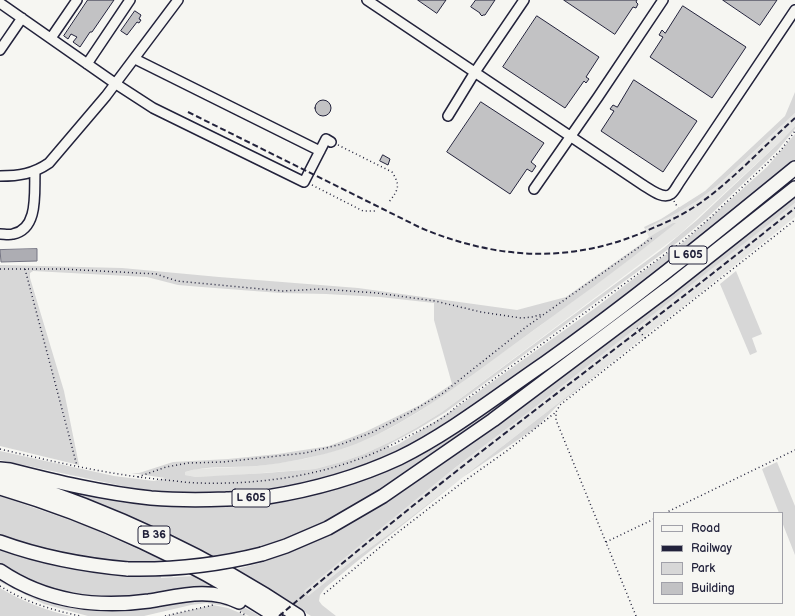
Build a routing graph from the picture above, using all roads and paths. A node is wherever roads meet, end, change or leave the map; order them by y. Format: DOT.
graph roads {
  1 [pos="77,0"];
  2 [pos="130,0"];
  3 [pos="178,0"];
  4 [pos="367,0"];
  5 [pos="524,0"];
  6 [pos="663,0"];
  7 [pos="0,3"];
  8 [pos="378,3"];
  9 [pos="795,10"];
  10 [pos="22,18"];
  11 [pos="51,38"];
  12 [pos="0,50"];
  13 [pos="135,59"];
  14 [pos="87,64"];
  15 [pos="475,72"];
  16 [pos="116,84"];
  17 [pos="448,116"];
  18 [pos="795,131"];
  19 [pos="571,136"];
  20 [pos="331,142"];
  21 [pos="320,151"];
  22 [pos="795,168"];
  23 [pos="35,172"];
  24 [pos="0,176"];
  25 [pos="304,182"];
  26 [pos="795,188"];
  27 [pos="534,189"];
  28 [pos="389,202"];
  29 [pos="376,210"];
  30 [pos="795,220"];
  31 [pos="0,234"];
  32 [pos="652,238"];
  33 [pos="0,269"];
  34 [pos="25,269"];
  35 [pos="545,314"];
  36 [pos="637,328"];
  37 [pos="645,338"];
  38 [pos="556,412"];
  39 [pos="0,449"];
  40 [pos="795,450"];
  41 [pos="78,467"];
  42 [pos="0,470"];
  43 [pos="0,476"];
  44 [pos="136,477"];
  45 [pos="0,488"];
  46 [pos="667,512"];
  47 [pos="653,519"];
  48 [pos="0,542"];
  49 [pos="606,542"];
  50 [pos="0,571"];
  51 [pos="0,586"];
  52 [pos="324,594"];
  53 [pos="217,606"];
  54 [pos="238,612"];
  55 [pos="80,616"];
  56 [pos="164,616"];
  57 [pos="247,616"];
  58 [pos="264,616"];
  59 [pos="275,616"];
  60 [pos="298,616"];
  61 [pos="636,616"];
  1 -- 11 [label="lane"];
  2 -- 14 [label="lane"];
  3 -- 13 [label="lane"];
  4 -- 8 [label="lane"];
  5 -- 15 [label="lane"];
  6 -- 19 [label="lane"];
  7 -- 10 [label="lane"];
  8 -- 15 [label="lane"];
  9 -- 19 [label="lane"];
  10 -- 11 [label="lane"];
  10 -- 12 [label="lane"];
  11 -- 14 [label="lane"];
  13 -- 16 [label="lane"];
  13 -- 21 [label="lane"];
  14 -- 16 [label="lane"];
  15 -- 17 [label="lane"];
  15 -- 19 [label="lane"];
  16 -- 23 [label="lane"];
  16 -- 25 [label="lane"];
  18 -- 44 [label="path"];
  19 -- 27 [label="lane"];
  20 -- 21 [label="lane"];
  20 -- 28 [label="path"];
  21 -- 25 [label="lane"];
  22 -- 42 [label="highway, L 605"];
  23 -- 24 [label="lane"];
  23 -- 31 [label="lane"];
  25 -- 29 [label="path"];
  26 -- 48 [label="highway, L 605, bridge"];
  30 -- 37 [label="path"];
  32 -- 35 [label="path"];
  33 -- 34 [label="path"];
  34 -- 35 [label="path"];
  34 -- 41 [label="path"];
  35 -- 44 [label="path"];
  36 -- 37 [label="path"];
  37 -- 38 [label="path"];
  38 -- 49 [label="path"];
  38 -- 52 [label="path"];
  39 -- 41 [label="path"];
  40 -- 46 [label="path"];
  41 -- 44 [label="path"];
  43 -- 60 [label="highway, B 36"];
  45 -- 59 [label="highway, B 36"];
  47 -- 49 [label="path"];
  49 -- 61 [label="path"];
  50 -- 58 [label="highway"];
  51 -- 55 [label="path"];
  53 -- 56 [label="path"];
  54 -- 57 [label="path"];
}
